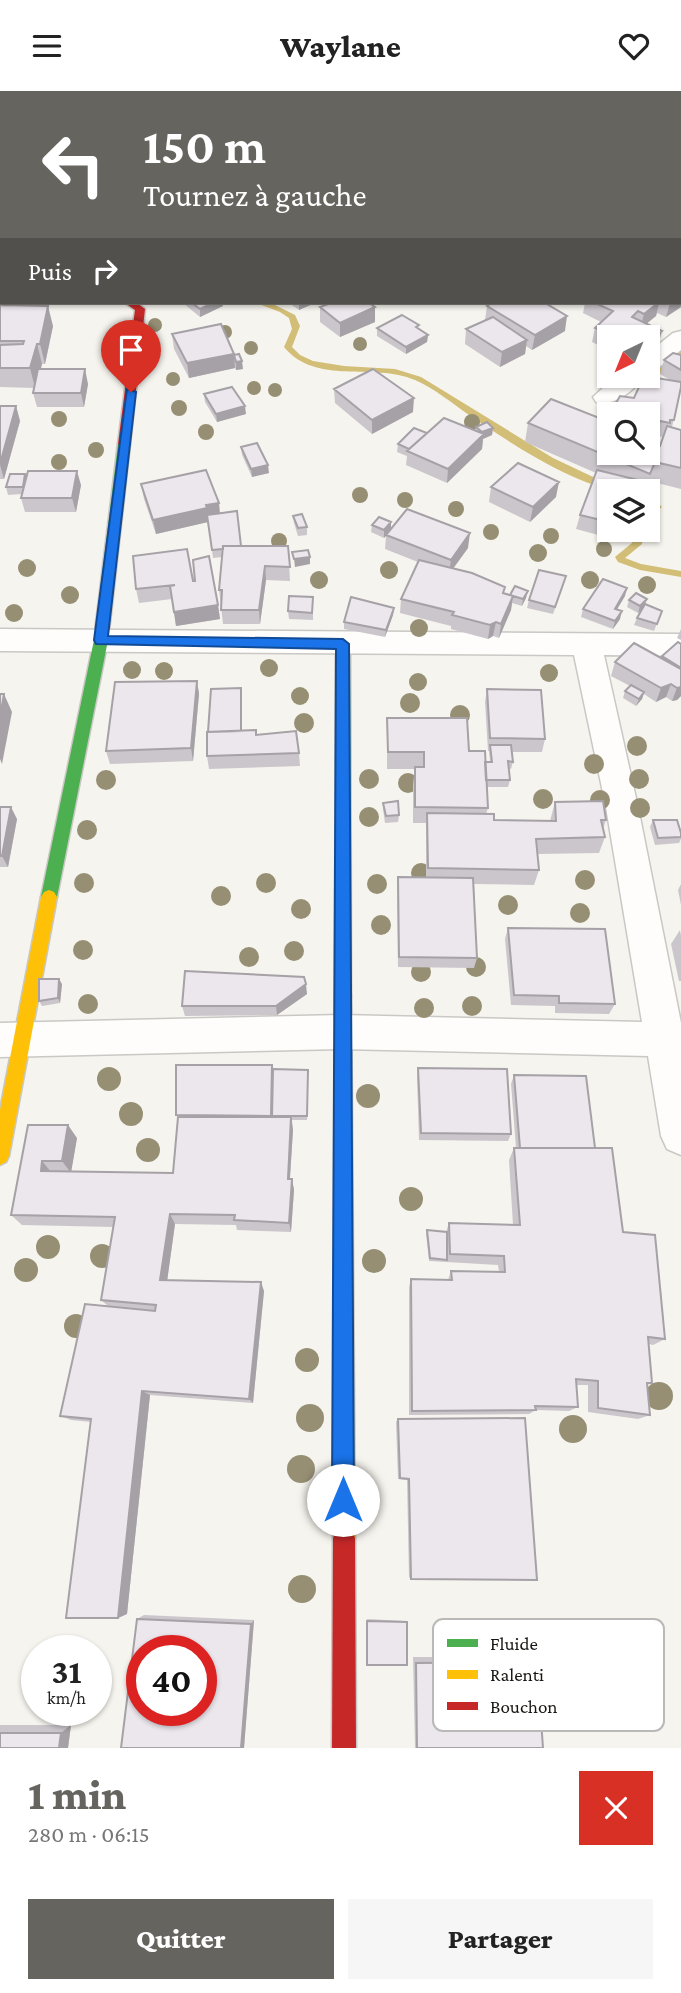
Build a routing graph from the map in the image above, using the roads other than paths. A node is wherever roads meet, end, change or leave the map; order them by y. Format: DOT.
graph roads {
  1 [pos="134,305"];
  2 [pos="681,338"];
  3 [pos="660,355"];
  4 [pos="615,389"];
  5 [pos="605,397"];
  6 [pos="101,640"];
  7 [pos="0,641"];
  8 [pos="343,644"];
  9 [pos="587,645"];
  10 [pos="681,645"];
  11 [pos="341,1031"];
  12 [pos="673,1040"];
  13 [pos="10,1041"];
  14 [pos="681,1136"];
  15 [pos="0,1157"];
  16 [pos="344,1748"];
  1 -- 6 [label="street"];
  2 -- 3 [label="street"];
  4 -- 5 [label="street"];
  6 -- 7 [label="street"];
  6 -- 8 [label="street"];
  6 -- 13 [label="street"];
  8 -- 9 [label="street"];
  8 -- 11 [label="street"];
  9 -- 10 [label="street"];
  9 -- 12 [label="street"];
  11 -- 12 [label="street"];
  11 -- 13 [label="street"];
  11 -- 16 [label="street"];
  12 -- 14 [label="street"];
  13 -- 15 [label="street"];
}
